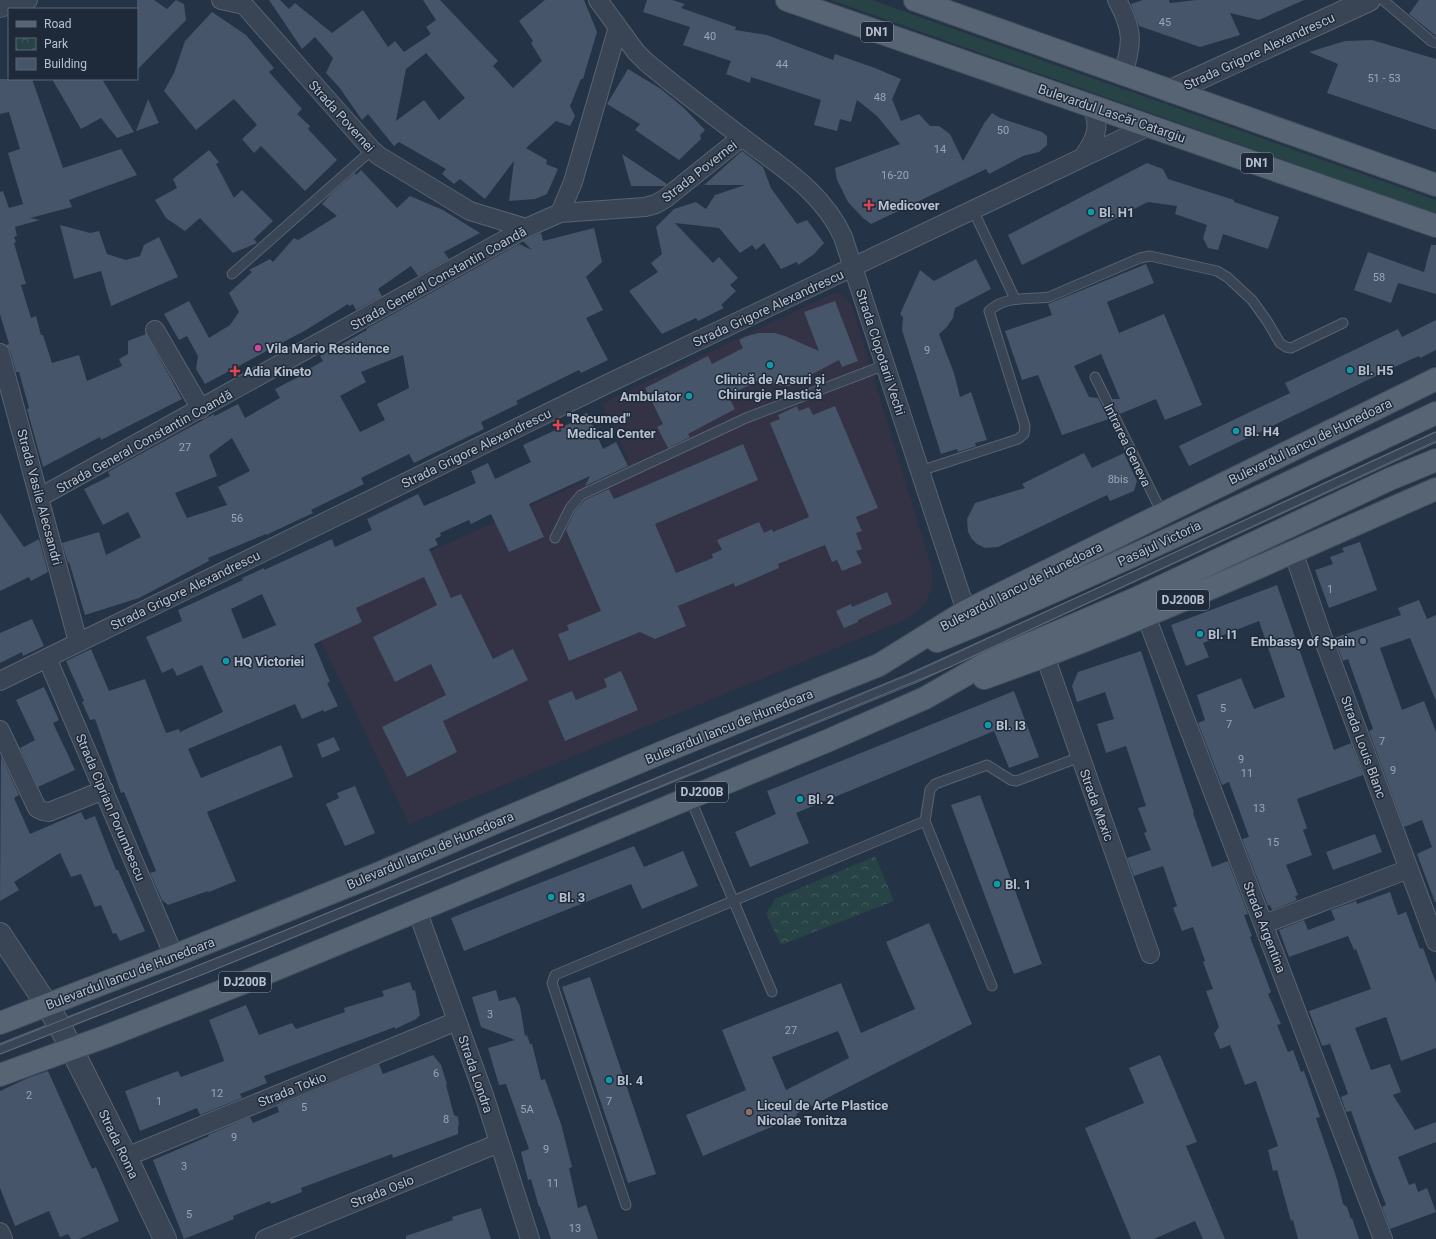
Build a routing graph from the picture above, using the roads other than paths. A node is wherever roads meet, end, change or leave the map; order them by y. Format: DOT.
graph roads {
  1 [pos="28,0"];
  2 [pos="221,0"];
  3 [pos="598,0"];
  4 [pos="787,0"];
  5 [pos="914,0"];
  6 [pos="1117,0"];
  7 [pos="1369,0"];
  8 [pos="1383,0"];
  9 [pos="242,3"];
  10 [pos="7,4"];
  11 [pos="618,27"];
  12 [pos="1436,43"];
  13 [pos="1123,74"];
  14 [pos="1171,92"];
  15 [pos="1091,106"];
  16 [pos="1149,126"];
  17 [pos="742,137"];
  18 [pos="372,150"];
  19 [pos="1083,157"];
  20 [pos="1436,185"];
  21 [pos="973,210"];
  22 [pos="560,213"];
  23 [pos="1436,226"];
  24 [pos="526,228"];
  25 [pos="853,267"];
  26 [pos="232,274"];
  27 [pos="1015,299"];
  28 [pos="1343,323"];
  29 [pos="155,330"];
  30 [pos="0,353"];
  31 [pos="885,365"];
  32 [pos="1094,377"];
  33 [pos="1436,379"];
  34 [pos="201,410"];
  35 [pos="1436,413"];
  36 [pos="1436,437"];
  37 [pos="1436,460"];
  38 [pos="920,471"];
  39 [pos="1436,489"];
  40 [pos="40,498"];
  41 [pos="1162,513"];
  42 [pos="555,538"];
  43 [pos="1293,551"];
  44 [pos="966,611"];
  45 [pos="1146,616"];
  46 [pos="78,642"];
  47 [pos="1042,648"];
  48 [pos="47,658"];
  49 [pos="879,665"];
  50 [pos="912,679"];
  51 [pos="0,681"];
  52 [pos="0,730"];
  53 [pos="1080,757"];
  54 [pos="104,790"];
  55 [pos="689,796"];
  56 [pos="925,821"];
  57 [pos="1409,869"];
  58 [pos="734,900"];
  59 [pos="1430,906"];
  60 [pos="416,910"];
  61 [pos="1264,924"];
  62 [pos="0,934"];
  63 [pos="1436,942"];
  64 [pos="1150,954"];
  65 [pos="174,956"];
  66 [pos="992,986"];
  67 [pos="772,992"];
  68 [pos="47,1005"];
  69 [pos="457,1021"];
  70 [pos="0,1023"];
  71 [pos="59,1026"];
  72 [pos="0,1049"];
  73 [pos="72,1049"];
  74 [pos="0,1074"];
  75 [pos="499,1143"];
  76 [pos="126,1158"];
  77 [pos="626,1205"];
  78 [pos="0,1232"];
  79 [pos="3,1239"];
  80 [pos="165,1239"];
  81 [pos="265,1239"];
  82 [pos="530,1239"];
  83 [pos="1384,1239"];
  1 -- 10 [label="street"];
  2 -- 9 [label="street, Strada Povernei"];
  3 -- 11 [label="street, Strada Clopotarii Vechi"];
  4 -- 15 [label="main road, Bulevardul Lascăr Catargiu / DN1"];
  5 -- 13 [label="main road"];
  6 -- 13 [label="street"];
  7 -- 14 [label="street, Strada Grigore Alexandrescu"];
  8 -- 12 [label="lane"];
  9 -- 18 [label="street, Strada Povernei"];
  11 -- 17 [label="street, Strada Clopotarii Vechi"];
  11 -- 22 [label="street"];
  13 -- 14 [label="main road"];
  14 -- 20 [label="main road"];
  15 -- 16 [label="main road, Bulevardul Lascăr Catargiu / DN1"];
  15 -- 19 [label="street, Strada Grigore Alexandrescu"];
  16 -- 19 [label="street, Strada Grigore Alexandrescu"];
  16 -- 23 [label="main road, Bulevardul Lascăr Catargiu / DN1"];
  17 -- 22 [label="street, Strada Povernei"];
  17 -- 25 [label="street, Strada Clopotarii Vechi"];
  18 -- 24 [label="street, Strada Povernei"];
  18 -- 26 [label="lane"];
  19 -- 21 [label="street, Strada Grigore Alexandrescu"];
  21 -- 25 [label="street, Strada Grigore Alexandrescu"];
  21 -- 27 [label="lane"];
  22 -- 24 [label="street, Strada General Constantin Coandă"];
  24 -- 34 [label="street, Strada General Constantin Coandă"];
  25 -- 31 [label="street, Strada Clopotarii Vechi"];
  25 -- 46 [label="street, Strada Grigore Alexandrescu"];
  27 -- 28 [label="lane"];
  27 -- 38 [label="lane"];
  29 -- 34 [label="street"];
  30 -- 40 [label="street, Strada Vasile Alecsandri"];
  31 -- 38 [label="street, Strada Clopotarii Vechi"];
  31 -- 42 [label="lane"];
  32 -- 41 [label="lane, Intrarea Geneva"];
  33 -- 41 [label="main road, Bulevardul Iancu de Hunedoara"];
  34 -- 40 [label="street, Strada General Constantin Coandă"];
  35 -- 49 [label="main road, Pasajul Victoria"];
  36 -- 50 [label="lane, Pasajul Victoria"];
  37 -- 47 [label="main road"];
  38 -- 44 [label="street, Strada Clopotarii Vechi"];
  39 -- 43 [label="main road, DJ200B"];
  40 -- 46 [label="street, Strada Vasile Alecsandri"];
  41 -- 44 [label="main road, Bulevardul Iancu de Hunedoara"];
  43 -- 45 [label="main road, DJ200B"];
  43 -- 57 [label="street, Strada Louis Blanc"];
  44 -- 49 [label="main road, Bulevardul Iancu de Hunedoara"];
  45 -- 47 [label="main road, DJ200B"];
  45 -- 61 [label="street, Strada Argentina"];
  46 -- 48 [label="street, Strada Grigore Alexandrescu"];
  47 -- 53 [label="street, Strada Mexic"];
  47 -- 55 [label="main road, DJ200B"];
  48 -- 51 [label="street, Strada Grigore Alexandrescu"];
  48 -- 54 [label="street, Strada Ciprian Porumbescu"];
  49 -- 65 [label="main road, Bulevardul Iancu de Hunedoara"];
  50 -- 71 [label="lane, Bulevardul Iancu de Hunedoara"];
  52 -- 54 [label="street"];
  53 -- 56 [label="lane"];
  53 -- 64 [label="street, Strada Mexic"];
  54 -- 65 [label="street, Strada Ciprian Porumbescu"];
  55 -- 58 [label="lane"];
  55 -- 60 [label="main road, DJ200B"];
  56 -- 58 [label="lane"];
  56 -- 66 [label="lane"];
  57 -- 59 [label="street, Strada Louis Blanc"];
  57 -- 61 [label="street"];
  58 -- 67 [label="lane"];
  58 -- 77 [label="lane"];
  59 -- 63 [label="street, Strada Louis Blanc"];
  60 -- 69 [label="street, Strada Londra"];
  60 -- 73 [label="main road, DJ200B"];
  61 -- 83 [label="street, Strada Argentina"];
  62 -- 68 [label="street, Strada Roma"];
  65 -- 68 [label="main road, Bulevardul Iancu de Hunedoara"];
  68 -- 70 [label="main road, Bulevardul Iancu de Hunedoara"];
  68 -- 71 [label="street, Strada Roma"];
  69 -- 75 [label="street, Strada Londra"];
  69 -- 76 [label="street, Strada Tokio"];
  71 -- 72 [label="lane, Bulevardul Iancu de Hunedoara"];
  71 -- 73 [label="street, Strada Roma"];
  73 -- 74 [label="main road, DJ200B"];
  73 -- 76 [label="street, Strada Roma"];
  75 -- 81 [label="street, Strada Oslo"];
  75 -- 82 [label="street, Strada Londra"];
  76 -- 80 [label="street, Strada Roma"];
  78 -- 79 [label="street"];
}
